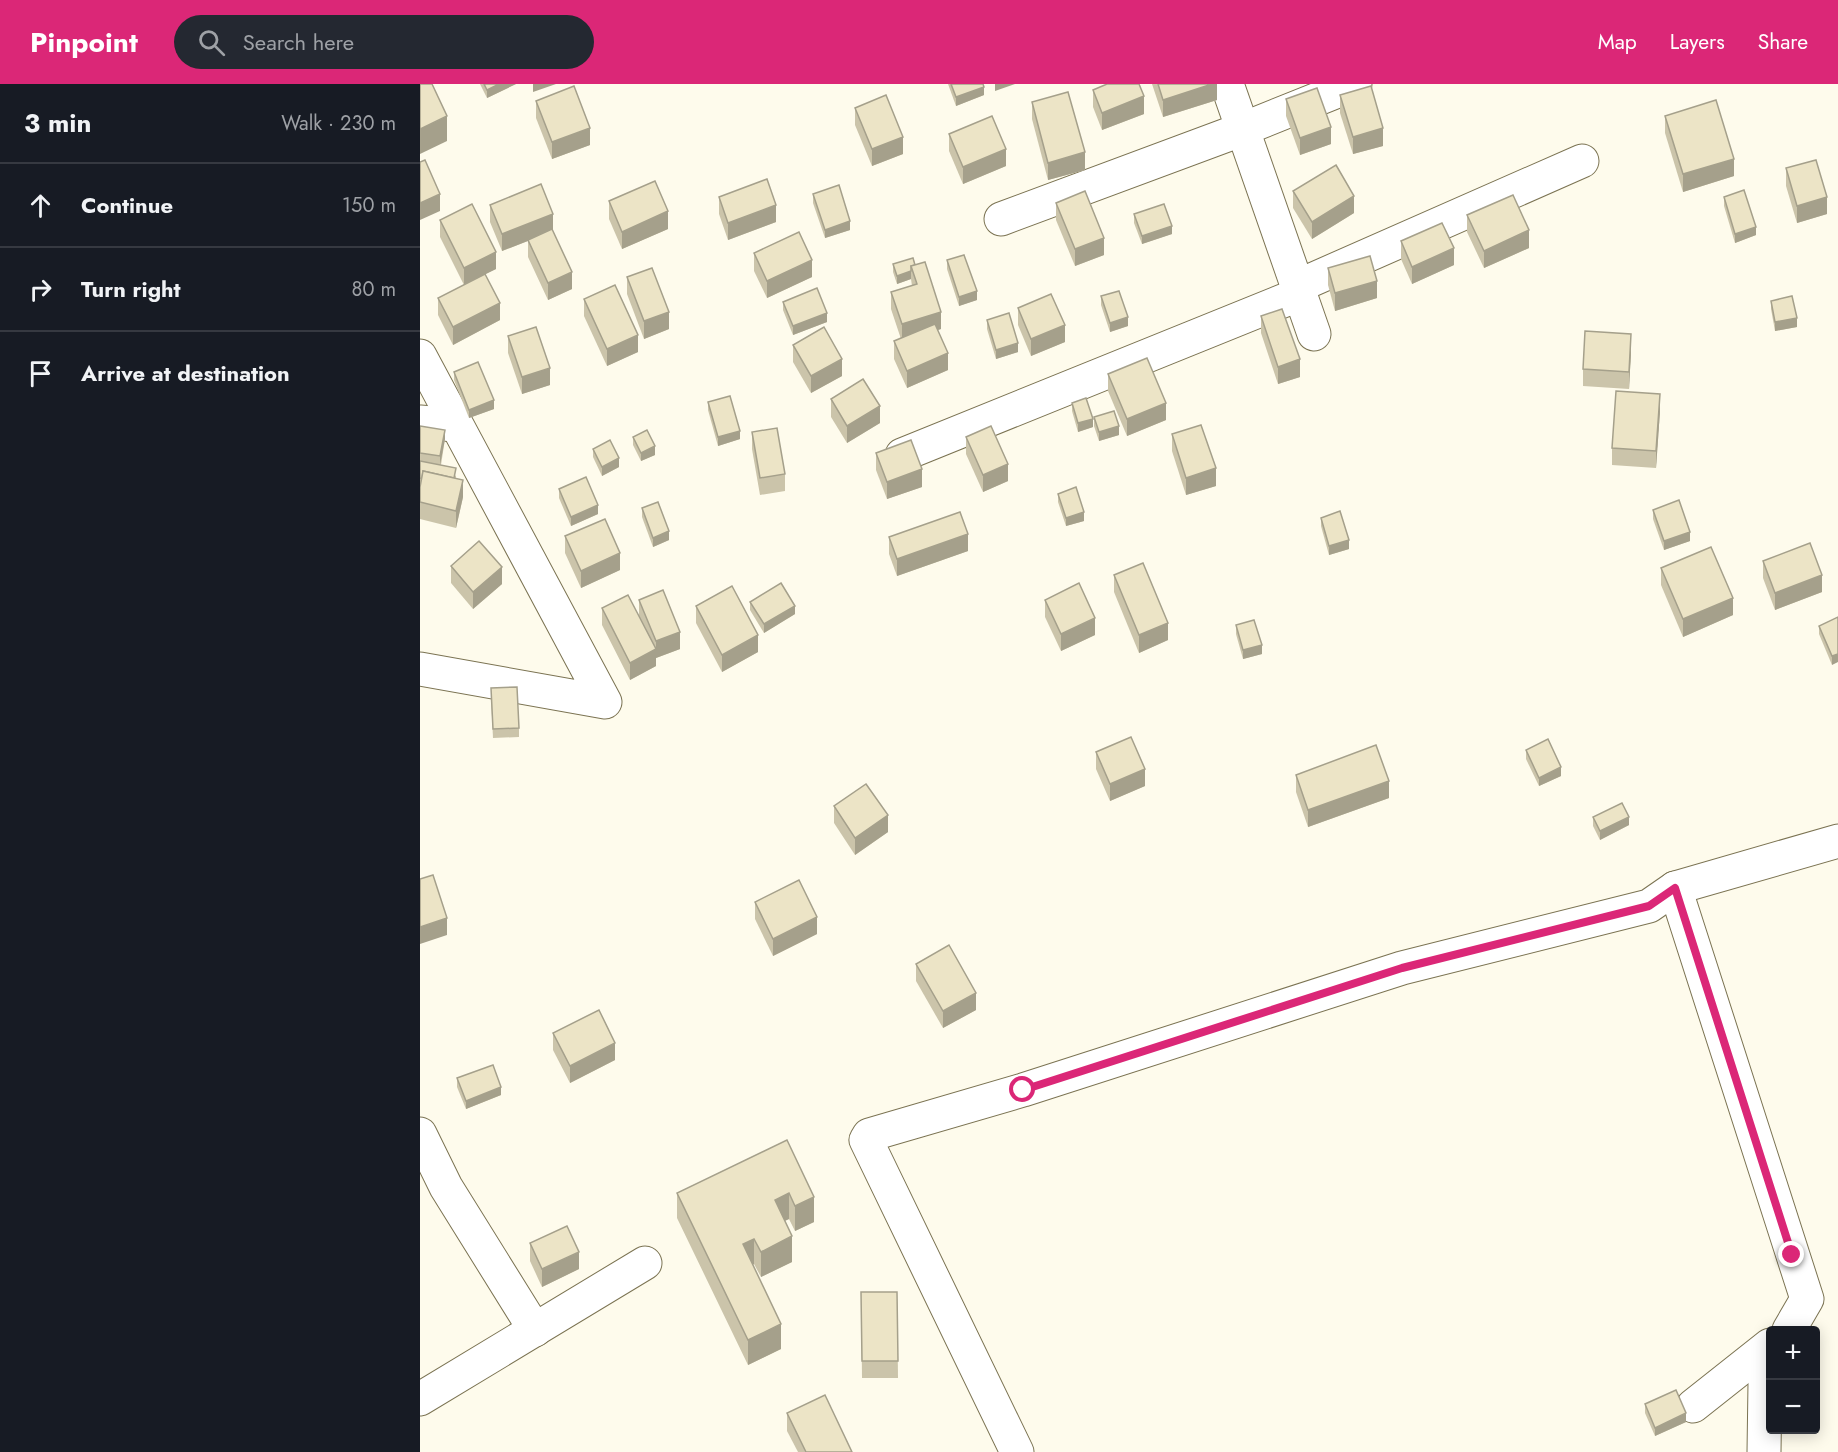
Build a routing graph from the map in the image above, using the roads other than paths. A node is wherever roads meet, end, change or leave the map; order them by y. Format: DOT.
graph roads {
  1 [pos="1227,84"];
  2 [pos="1354,84"];
  3 [pos="1243,129"];
  4 [pos="1582,161"];
  5 [pos="1001,219"];
  6 [pos="1299,290"];
  7 [pos="1314,334"];
  8 [pos="420,356"];
  9 [pos="420,422"];
  10 [pos="455,425"];
  11 [pos="902,455"];
  12 [pos="420,669"];
  13 [pos="1838,842"];
  14 [pos="1675,888"];
  15 [pos="420,1134"];
  16 [pos="645,1263"];
  17 [pos="1791,1326"];
  18 [pos="535,1330"];
  19 [pos="1766,1348"];
  20 [pos="420,1399"];
  21 [pos="1693,1406"];
  22 [pos="1766,1426"];
  23 [pos="1779,1434"];
  24 [pos="1017,1452"];
  25 [pos="1764,1452"];
  26 [pos="1785,1452"];
  1 -- 3 [label="street"];
  2 -- 3 [label="street"];
  3 -- 5 [label="street"];
  3 -- 6 [label="street"];
  4 -- 6 [label="street"];
  6 -- 7 [label="street"];
  6 -- 11 [label="street"];
  8 -- 10 [label="street"];
  9 -- 10 [label="street"];
  10 -- 12 [label="street"];
  13 -- 14 [label="street"];
  14 -- 17 [label="street"];
  14 -- 24 [label="street"];
  15 -- 18 [label="street"];
  16 -- 18 [label="street"];
  18 -- 20 [label="street"];
  19 -- 21 [label="street"];
  22 -- 25 [label="street"];
  23 -- 26 [label="street"];
}
